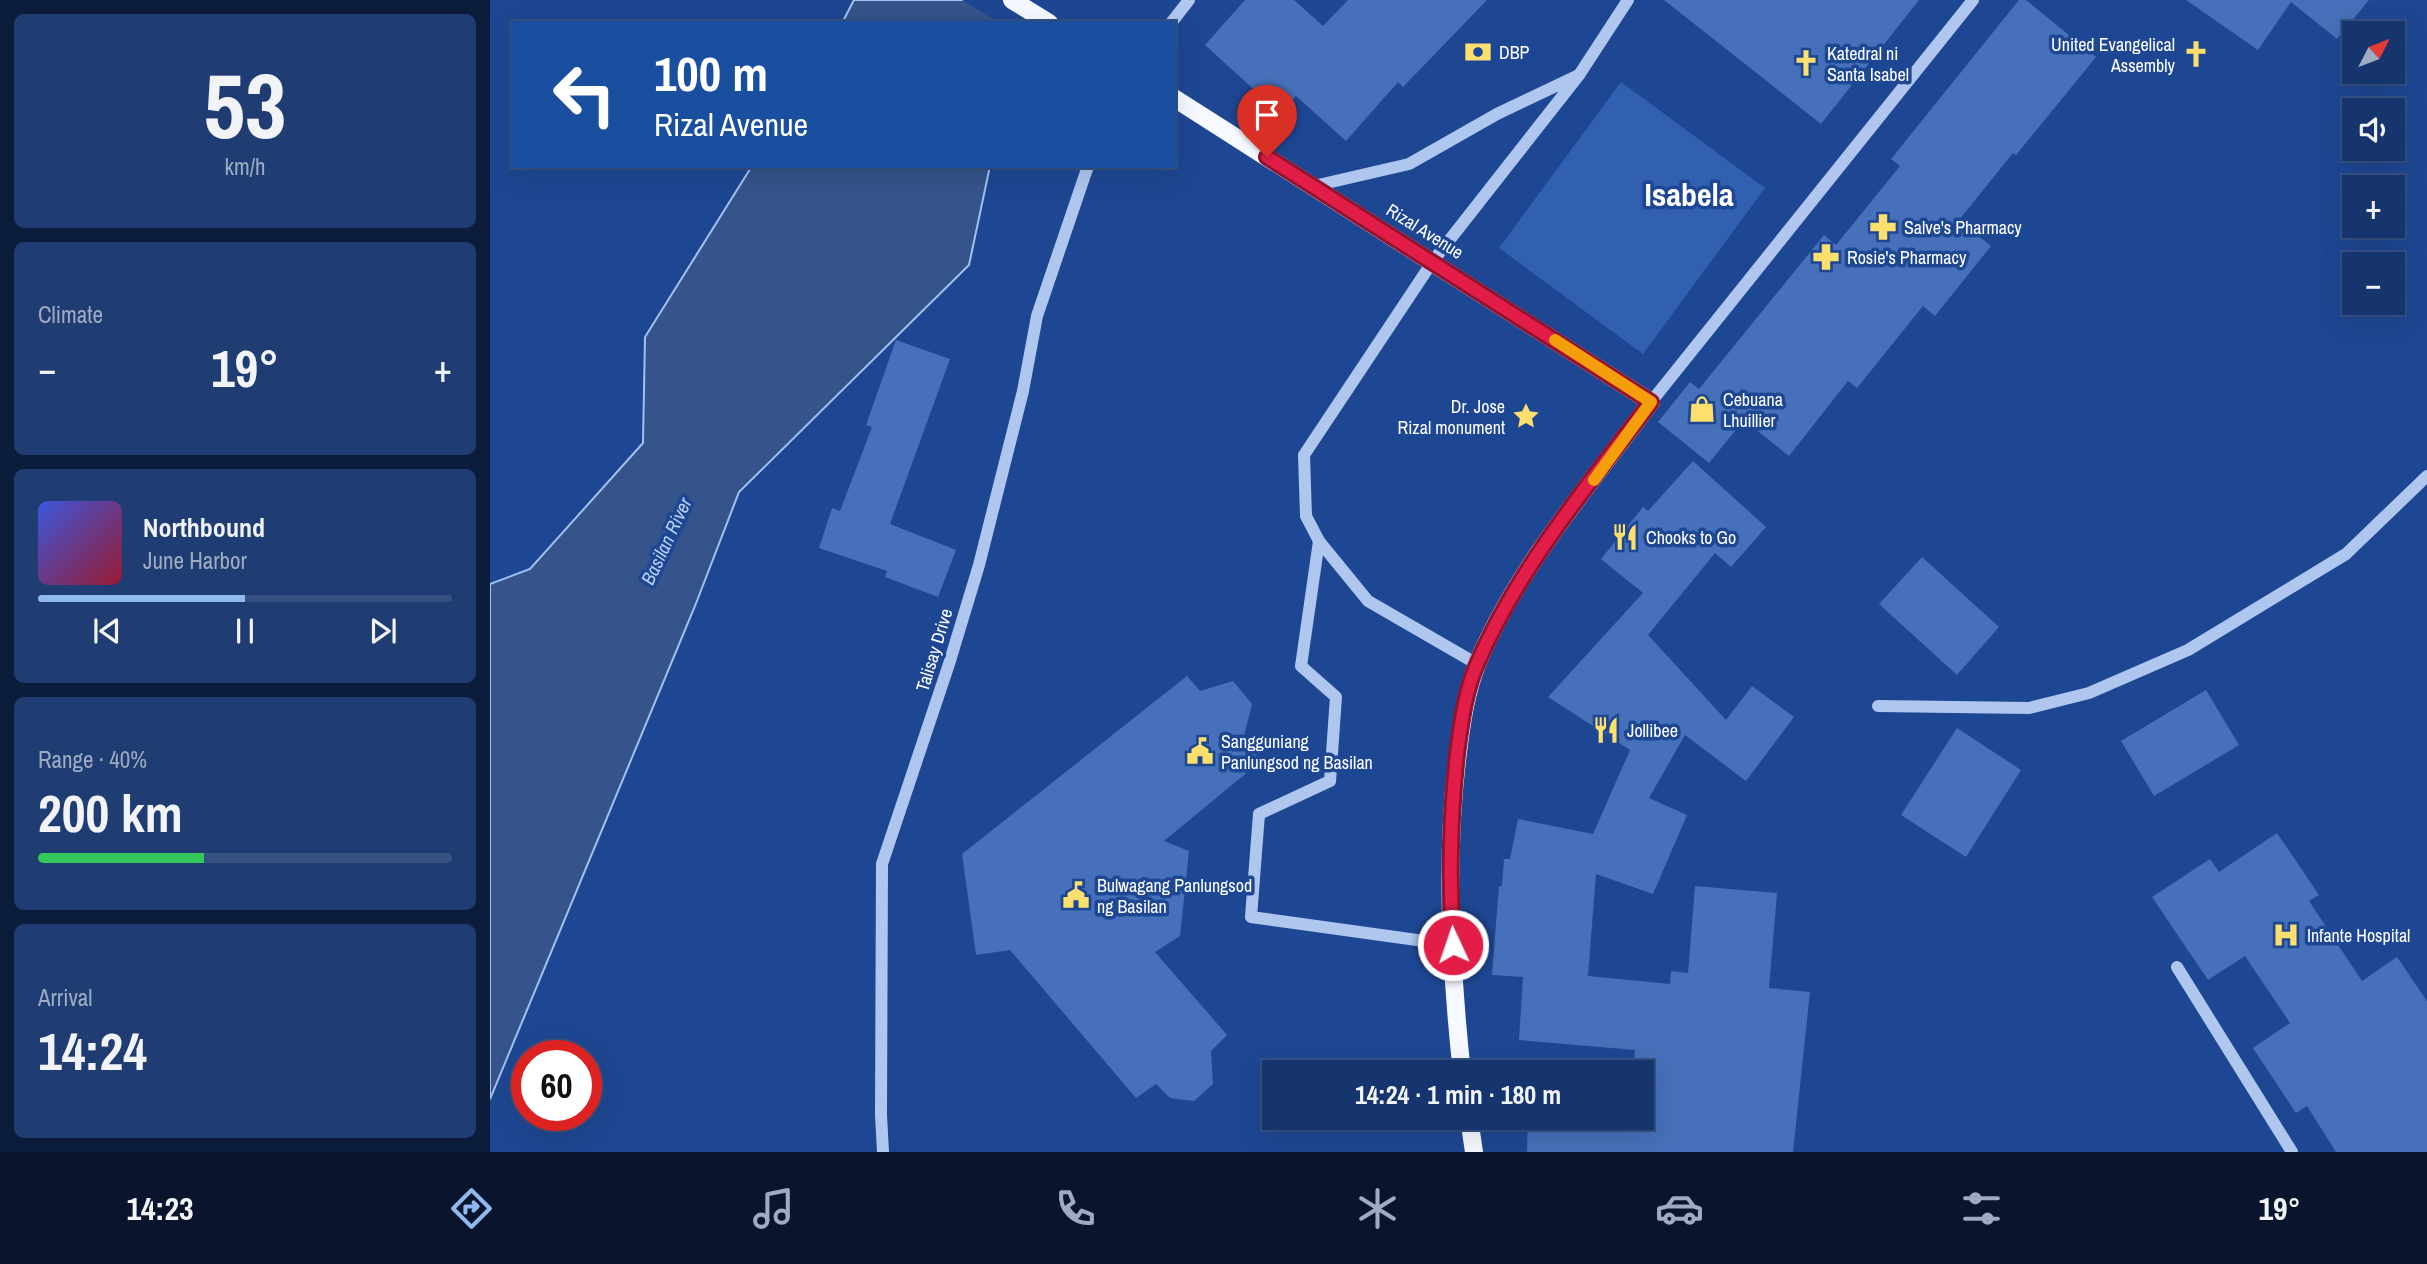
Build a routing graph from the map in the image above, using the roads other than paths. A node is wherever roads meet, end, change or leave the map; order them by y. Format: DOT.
graph roads {
  1 [pos="1012,0"];
  2 [pos="1189,0"];
  3 [pos="1628,0"];
  4 [pos="1973,0"];
  5 [pos="1046,21"];
  6 [pos="1173,21"];
  7 [pos="1579,75"];
  8 [pos="1176,99"];
  9 [pos="1087,168"];
  10 [pos="1314,186"];
  11 [pos="1433,261"];
  12 [pos="1651,402"];
  13 [pos="2427,476"];
  14 [pos="1319,541"];
  15 [pos="1477,664"];
  16 [pos="1878,706"];
  17 [pos="1453,945"];
  18 [pos="2177,967"];
  19 [pos="1461,1060"];
  20 [pos="1471,1130"];
  21 [pos="883,1152"];
  22 [pos="1474,1152"];
  23 [pos="2292,1152"];
  1 -- 5 [label="main road"];
  2 -- 6 [label="street"];
  3 -- 7 [label="street"];
  4 -- 12 [label="street"];
  7 -- 10 [label="street"];
  7 -- 11 [label="street"];
  8 -- 10 [label="main road, Rizal Avenue"];
  9 -- 21 [label="street, Talisay Drive"];
  10 -- 11 [label="main road, Rizal Avenue"];
  11 -- 12 [label="main road, Rizal Avenue"];
  11 -- 14 [label="street"];
  12 -- 15 [label="main road"];
  13 -- 16 [label="street"];
  14 -- 15 [label="street"];
  14 -- 17 [label="street"];
  15 -- 17 [label="main road"];
  17 -- 19 [label="main road"];
  18 -- 23 [label="street"];
  20 -- 22 [label="main road"];
}
